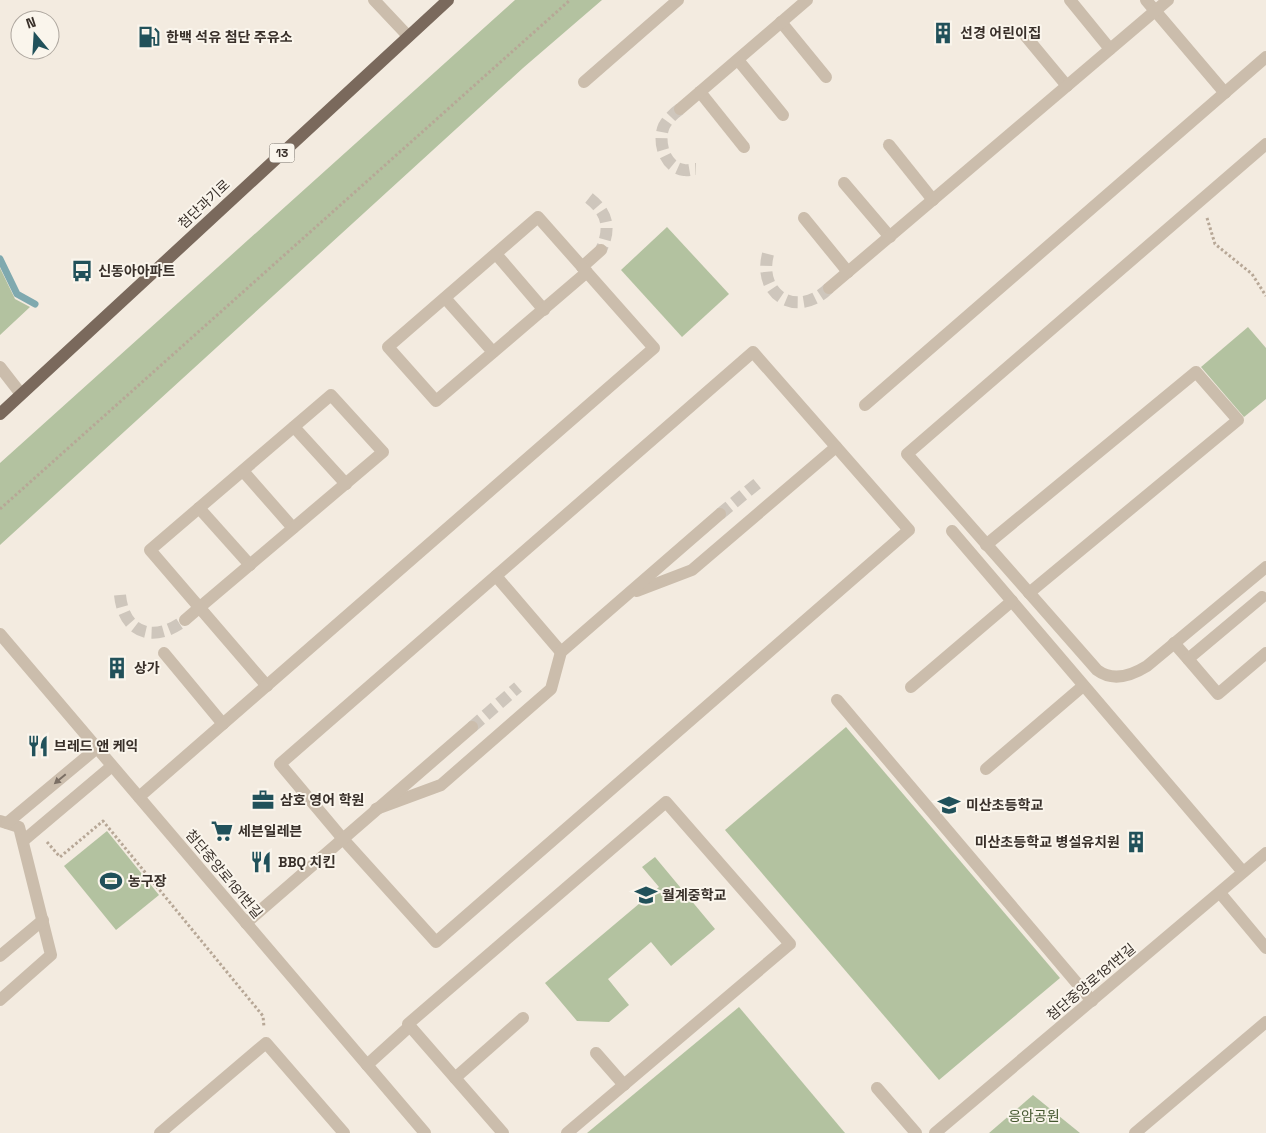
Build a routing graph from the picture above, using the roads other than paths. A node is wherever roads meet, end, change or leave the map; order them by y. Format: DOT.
graph roads {
  1 [pos="374,0"];
  2 [pos="448,0"];
  3 [pos="678,0"];
  4 [pos="808,0"];
  5 [pos="1070,0"];
  6 [pos="1146,0"];
  7 [pos="1168,0"];
  8 [pos="1155,11"];
  9 [pos="781,22"];
  10 [pos="1023,33"];
  11 [pos="408,36"];
  12 [pos="1110,49"];
  13 [pos="1266,57"];
  14 [pos="738,60"];
  15 [pos="826,77"];
  16 [pos="584,82"];
  17 [pos="1067,86"];
  18 [pos="700,92"];
  19 [pos="1225,93"];
  20 [pos="680,109"];
  21 [pos="783,115"];
  22 [pos="1266,144"];
  23 [pos="889,145"];
  24 [pos="744,147"];
  25 [pos="844,183"];
  26 [pos="933,200"];
  27 [pos="804,218"];
  28 [pos="890,237"];
  29 [pos="601,250"];
  30 [pos="496,254"];
  31 [pos="584,270"];
  32 [pos="848,272"];
  33 [pos="829,288"];
  34 [pos="445,298"];
  35 [pos="544,310"];
  36 [pos="494,352"];
  37 [pos="0,367"];
  38 [pos="21,394"];
  39 [pos="865,405"];
  40 [pos="0,414"];
  41 [pos="294,427"];
  42 [pos="836,447"];
  43 [pos="243,471"];
  44 [pos="346,484"];
  45 [pos="199,508"];
  46 [pos="720,514"];
  47 [pos="293,528"];
  48 [pos="952,531"];
  49 [pos="986,545"];
  50 [pos="250,565"];
  51 [pos="1266,567"];
  52 [pos="496,576"];
  53 [pos="1029,593"];
  54 [pos="628,594"];
  55 [pos="1262,597"];
  56 [pos="1012,602"];
  57 [pos="200,607"];
  58 [pos="185,620"];
  59 [pos="0,634"];
  60 [pos="1174,643"];
  61 [pos="561,652"];
  62 [pos="164,653"];
  63 [pos="1266,654"];
  64 [pos="1188,659"];
  65 [pos="267,686"];
  66 [pos="1083,686"];
  67 [pos="911,687"];
  68 [pos="837,700"];
  69 [pos="223,724"];
  70 [pos="472,727"];
  71 [pos="97,748"];
  72 [pos="112,766"];
  73 [pos="986,768"];
  74 [pos="139,797"];
  75 [pos="376,810"];
  76 [pos="3,822"];
  77 [pos="343,838"];
  78 [pos="23,841"];
  79 [pos="1266,852"];
  80 [pos="1242,872"];
  81 [pos="1220,893"];
  82 [pos="42,920"];
  83 [pos="246,923"];
  84 [pos="1266,948"];
  85 [pos="0,956"];
  86 [pos="0,1000"];
  87 [pos="1092,1001"];
  88 [pos="524,1018"];
  89 [pos="1266,1022"];
  90 [pos="410,1026"];
  91 [pos="596,1053"];
  92 [pos="367,1065"];
  93 [pos="455,1078"];
  94 [pos="624,1085"];
  95 [pos="877,1088"];
  96 [pos="160,1133"];
  97 [pos="344,1133"];
  98 [pos="425,1133"];
  99 [pos="503,1133"];
  100 [pos="567,1133"];
  101 [pos="916,1133"];
  102 [pos="935,1133"];
  103 [pos="1136,1133"];
  1 -- 11 [label="street"];
  2 -- 11 [label="main road, 첨단과기로 / 13"];
  3 -- 16 [label="street"];
  4 -- 9 [label="street"];
  5 -- 12 [label="street"];
  6 -- 8 [label="street"];
  7 -- 8 [label="street"];
  8 -- 12 [label="street"];
  8 -- 19 [label="street"];
  9 -- 14 [label="street"];
  9 -- 15 [label="street"];
  10 -- 17 [label="street"];
  11 -- 38 [label="main road, 첨단과기로 / 13"];
  12 -- 17 [label="street"];
  13 -- 19 [label="street"];
  14 -- 18 [label="street"];
  14 -- 21 [label="street"];
  17 -- 26 [label="street"];
  18 -- 20 [label="street"];
  18 -- 24 [label="street"];
  19 -- 39 [label="street"];
  22 -- 49 [label="street"];
  23 -- 26 [label="street"];
  25 -- 28 [label="street"];
  26 -- 28 [label="street"];
  27 -- 32 [label="street"];
  28 -- 32 [label="street"];
  29 -- 31 [label="street"];
  30 -- 31 [label="street"];
  30 -- 34 [label="street"];
  30 -- 35 [label="street"];
  31 -- 35 [label="street"];
  31 -- 65 [label="street"];
  32 -- 33 [label="street"];
  34 -- 36 [label="street"];
  34 -- 36 [label="street"];
  35 -- 36 [label="street"];
  37 -- 38 [label="street"];
  38 -- 40 [label="main road, 첨단과기로 / 13"];
  41 -- 43 [label="street"];
  41 -- 44 [label="street"];
  41 -- 44 [label="street"];
  42 -- 52 [label="street"];
  42 -- 54 [label="street"];
  42 -- 77 [label="street"];
  43 -- 45 [label="street"];
  43 -- 47 [label="street"];
  44 -- 47 [label="street"];
  45 -- 50 [label="street"];
  45 -- 57 [label="street"];
  46 -- 54 [label="street"];
  47 -- 50 [label="street"];
  48 -- 56 [label="street"];
  49 -- 53 [label="street"];
  49 -- 53 [label="street"];
  50 -- 57 [label="street"];
  51 -- 60 [label="street"];
  52 -- 61 [label="street"];
  52 -- 77 [label="street"];
  53 -- 60 [label="street"];
  54 -- 61 [label="street"];
  55 -- 64 [label="street"];
  56 -- 66 [label="street"];
  56 -- 67 [label="street"];
  57 -- 58 [label="street"];
  57 -- 65 [label="street"];
  59 -- 71 [label="street, 첨단중앙로181번길"];
  60 -- 64 [label="street"];
  61 -- 75 [label="street"];
  62 -- 69 [label="street"];
  63 -- 64 [label="street"];
  65 -- 69 [label="street"];
  66 -- 73 [label="street"];
  66 -- 80 [label="street"];
  68 -- 87 [label="street"];
  69 -- 74 [label="street"];
  70 -- 75 [label="street"];
  71 -- 72 [label="street, 첨단중앙로181번길"];
  71 -- 76 [label="street, one-way"];
  72 -- 74 [label="street, 첨단중앙로181번길"];
  72 -- 78 [label="street"];
  74 -- 83 [label="street, 첨단중앙로181번길"];
  75 -- 77 [label="street"];
  76 -- 78 [label="street"];
  77 -- 83 [label="street"];
  78 -- 82 [label="street"];
  79 -- 80 [label="street, 첨단중앙로181번길"];
  80 -- 81 [label="street, 첨단중앙로181번길"];
  81 -- 84 [label="street"];
  81 -- 87 [label="street, 첨단중앙로181번길"];
  82 -- 85 [label="street"];
  82 -- 86 [label="street"];
  83 -- 92 [label="street, 첨단중앙로181번길"];
  87 -- 102 [label="street, 첨단중앙로181번길"];
  88 -- 93 [label="street"];
  89 -- 103 [label="street"];
  90 -- 92 [label="street"];
  90 -- 93 [label="street"];
  90 -- 94 [label="street"];
  91 -- 94 [label="street"];
  92 -- 98 [label="street, 첨단중앙로181번길"];
  93 -- 99 [label="street"];
  94 -- 100 [label="street"];
  95 -- 101 [label="street"];
  96 -- 97 [label="street"];
}
